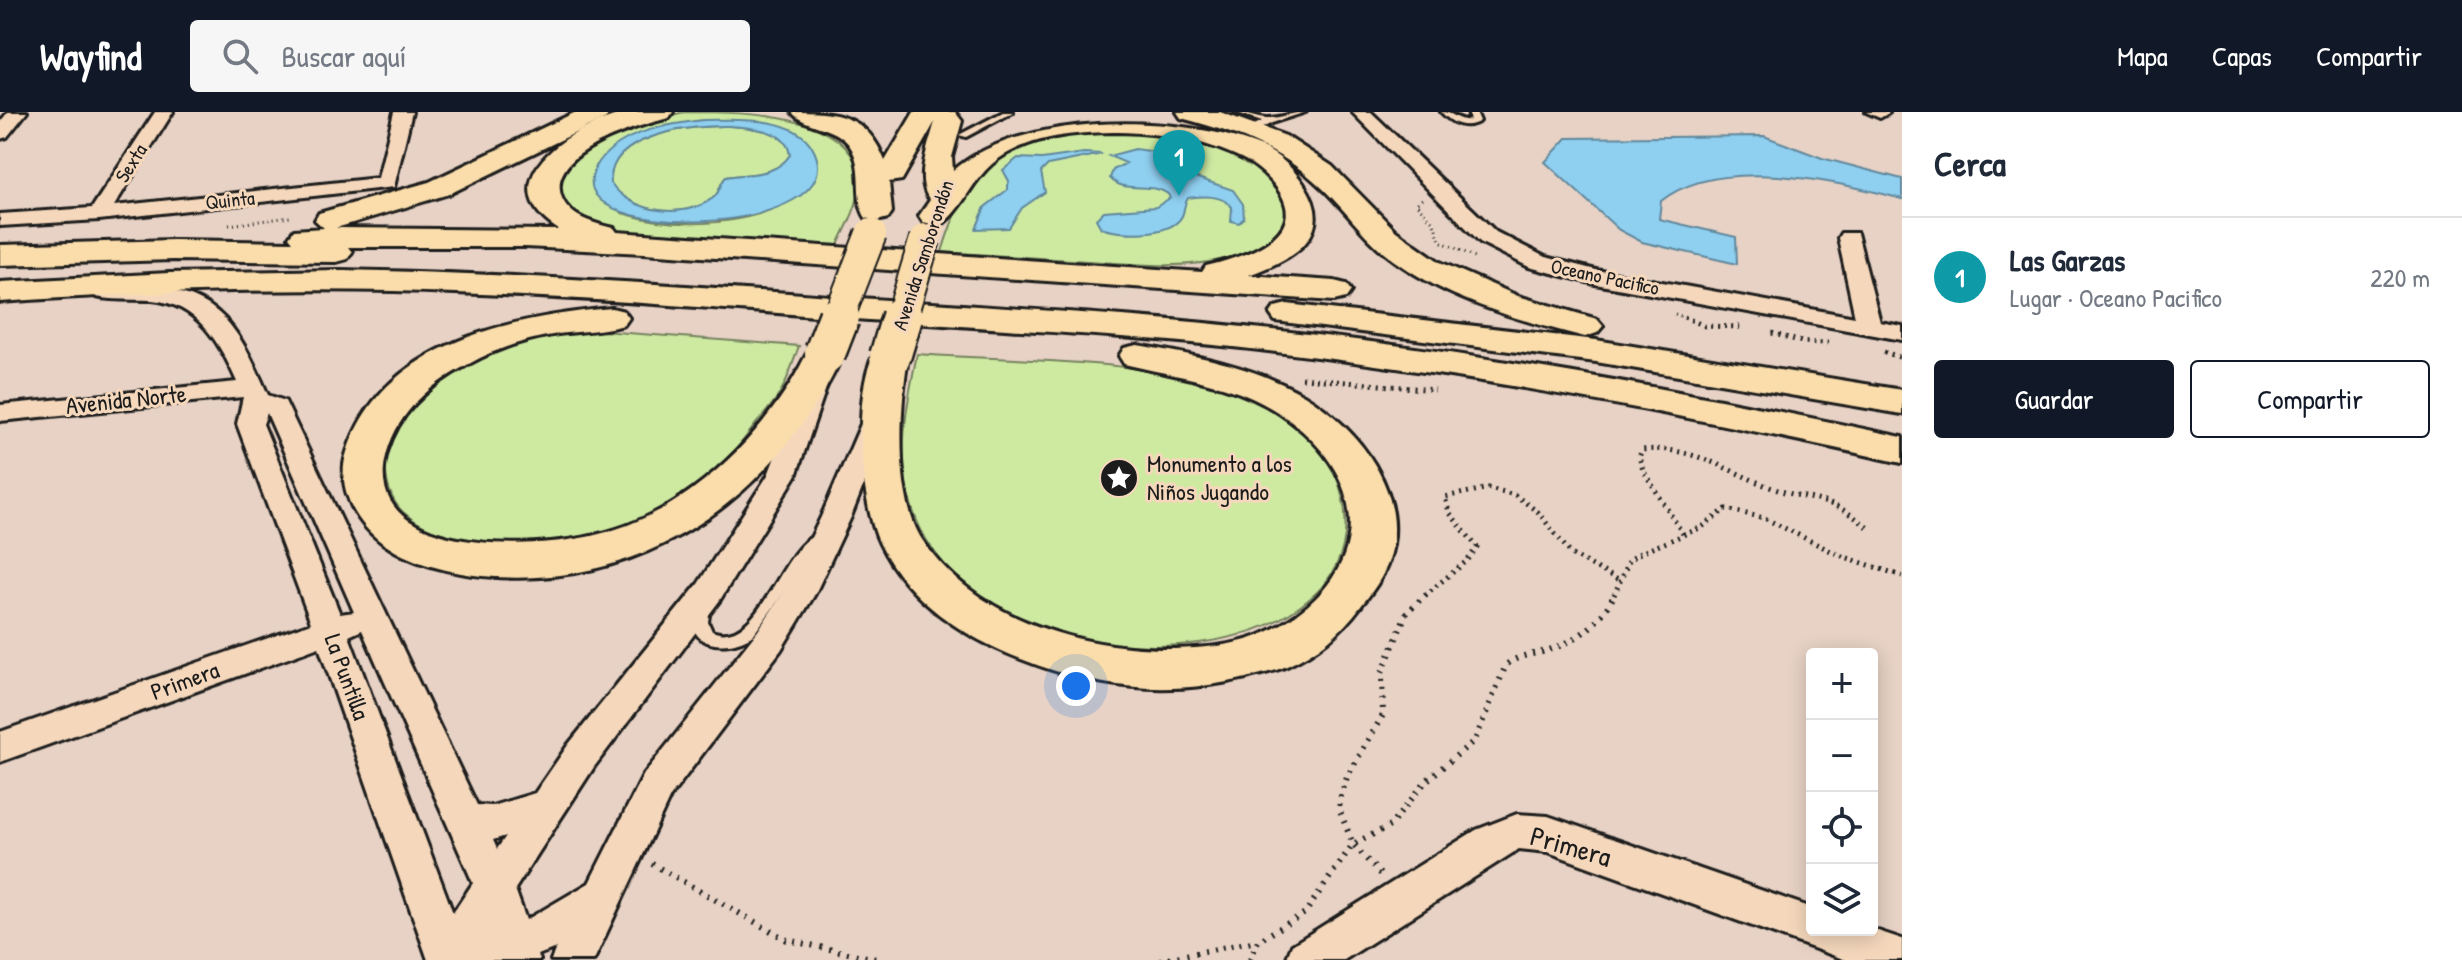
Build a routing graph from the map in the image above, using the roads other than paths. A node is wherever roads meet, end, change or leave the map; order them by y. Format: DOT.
graph roads {
  1 [pos="18,112"];
  2 [pos="164,112"];
  3 [pos="403,112"];
  4 [pos="597,112"];
  5 [pos="660,112"];
  6 [pos="910,112"];
  7 [pos="1009,112"];
  8 [pos="1190,112"];
  9 [pos="1302,112"];
  10 [pos="1361,112"];
  11 [pos="1445,112"];
  12 [pos="1472,112"];
  13 [pos="817,113"];
  14 [pos="1258,118"];
  15 [pos="967,124"];
  16 [pos="0,133"];
  17 [pos="892,174"];
  18 [pos="99,214"];
  19 [pos="933,217"];
  20 [pos="0,220"];
  21 [pos="874,223"];
  22 [pos="1849,238"];
  23 [pos="162,239"];
  24 [pos="644,243"];
  25 [pos="0,247"];
  26 [pos="0,255"];
  27 [pos="1125,275"];
  28 [pos="165,283"];
  29 [pos="43,289"];
  30 [pos="0,292"];
  31 [pos="612,318"];
  32 [pos="1869,327"];
  33 [pos="1902,333"];
  34 [pos="1617,334"];
  35 [pos="1137,356"];
  36 [pos="822,361"];
  37 [pos="255,394"];
  38 [pos="884,400"];
  39 [pos="1902,402"];
  40 [pos="1680,404"];
  41 [pos="0,413"];
  42 [pos="1902,450"];
  43 [pos="836,517"];
  44 [pos="709,592"];
  45 [pos="370,616"];
  46 [pos="330,630"];
  47 [pos="0,747"];
  48 [pos="547,806"];
  49 [pos="465,822"];
  50 [pos="494,886"];
  51 [pos="603,895"];
  52 [pos="1806,926"];
  53 [pos="1836,936"];
  54 [pos="517,953"];
  55 [pos="449,958"];
  56 [pos="572,960"];
  57 [pos="1307,960"];
  58 [pos="1902,960"];
  1 -- 16 [label="street"];
  2 -- 18 [label="street, Sexta"];
  3 -- 18 [label="street, Quinta"];
  4 -- 23 [label="highway"];
  5 -- 24 [label="highway"];
  6 -- 17 [label="highway"];
  7 -- 15 [label="lane"];
  8 -- 14 [label="highway"];
  9 -- 14 [label="lane"];
  10 -- 32 [label="street, Oceano Pacifico"];
  11 -- 12 [label="lane"];
  13 -- 21 [label="highway"];
  14 -- 34 [label="highway"];
  15 -- 19 [label="highway, Avenida Samborondón"];
  17 -- 19 [label="highway"];
  17 -- 21 [label="highway"];
  18 -- 20 [label="street, Quinta"];
  19 -- 27 [label="highway"];
  19 -- 38 [label="highway, Avenida Samborondón, bridge"];
  21 -- 36 [label="highway, bridge"];
  22 -- 32 [label="street"];
  23 -- 24 [label="highway"];
  23 -- 25 [label="highway"];
  24 -- 27 [label="highway"];
  26 -- 39 [label="highway"];
  27 -- 34 [label="highway"];
  28 -- 29 [label="highway"];
  28 -- 31 [label="highway"];
  28 -- 40 [label="highway"];
  29 -- 30 [label="highway"];
  29 -- 37 [label="street, La Puntilla"];
  31 -- 35 [label="highway"];
  31 -- 36 [label="highway"];
  32 -- 33 [label="street, Oceano Pacifico"];
  34 -- 39 [label="highway"];
  35 -- 38 [label="highway, Avenida Samborondón"];
  35 -- 40 [label="highway"];
  36 -- 44 [label="street"];
  37 -- 41 [label="street, Avenida Norte"];
  37 -- 45 [label="street, La Puntilla"];
  37 -- 46 [label="street, La Puntilla"];
  38 -- 43 [label="street"];
  40 -- 42 [label="highway"];
  43 -- 44 [label="lane"];
  43 -- 51 [label="street"];
  44 -- 48 [label="street"];
  45 -- 46 [label="street, Primera"];
  45 -- 49 [label="street, La Puntilla"];
  46 -- 47 [label="street, Primera"];
  46 -- 55 [label="street, La Puntilla"];
  48 -- 49 [label="street"];
  48 -- 50 [label="street"];
  49 -- 50 [label="street, La Puntilla"];
  50 -- 54 [label="street, La Puntilla"];
  50 -- 55 [label="street"];
  51 -- 54 [label="street"];
  51 -- 56 [label="street"];
  52 -- 57 [label="street, Primera"];
  53 -- 58 [label="street"];
  54 -- 55 [label="street"];
}
